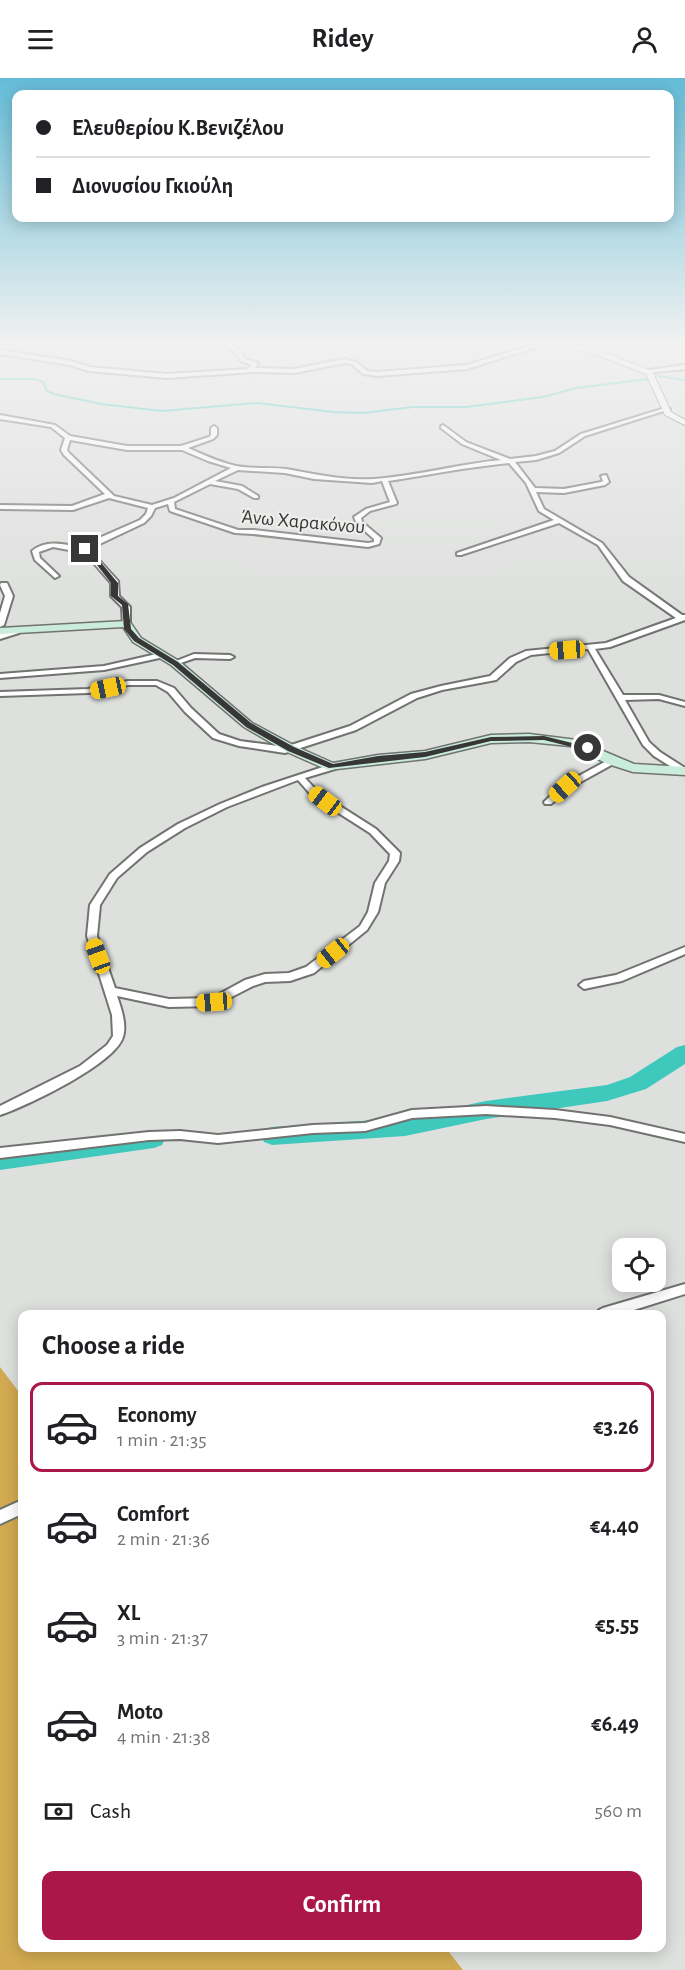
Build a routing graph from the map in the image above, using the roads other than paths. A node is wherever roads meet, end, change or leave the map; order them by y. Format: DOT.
graph roads {
  1 [pos="57,429"];
  2 [pos="214,429"];
  3 [pos="446,429"];
  4 [pos="601,429"];
  5 [pos="68,438"];
  6 [pos="181,448"];
  7 [pos="511,461"];
  8 [pos="237,468"];
  9 [pos="604,476"];
  10 [pos="385,481"];
  11 [pos="213,482"];
  12 [pos="531,490"];
  13 [pos="110,495"];
  14 [pos="256,497"];
  15 [pos="171,501"];
  16 [pos="0,507"];
  17 [pos="152,507"];
  18 [pos="558,521"];
  19 [pos="85,551"];
  20 [pos="459,554"];
  21 [pos="55,576"];
  22 [pos="4,585"];
  23 [pos="683,618"];
  24 [pos="126,624"];
  25 [pos="0,625"];
  26 [pos="16,631"];
  27 [pos="0,632"];
  28 [pos="0,637"];
  29 [pos="591,648"];
  30 [pos="161,655"];
  31 [pos="230,657"];
  32 [pos="175,663"];
  33 [pos="0,676"];
  34 [pos="0,694"];
  35 [pos="619,698"];
  36 [pos="685,704"];
  37 [pos="291,749"];
  38 [pos="612,761"];
  39 [pos="332,767"];
  40 [pos="685,771"];
  41 [pos="300,777"];
  42 [pos="548,802"];
  43 [pos="685,950"];
  44 [pos="584,985"];
  45 [pos="111,991"];
  46 [pos="0,1111"];
  47 [pos="685,1138"];
  48 [pos="0,1153"];
  49 [pos="685,1289"];
  50 [pos="616,1310"];
  51 [pos="18,1509"];
  52 [pos="0,1517"];
  1 -- 5 [label="street"];
  2 -- 6 [label="street"];
  3 -- 7 [label="street"];
  4 -- 7 [label="street"];
  5 -- 6 [label="street"];
  5 -- 13 [label="street"];
  6 -- 8 [label="street"];
  7 -- 10 [label="street"];
  7 -- 12 [label="street"];
  8 -- 10 [label="street"];
  8 -- 11 [label="street"];
  9 -- 12 [label="street"];
  10 -- 15 [label="street, Άνω Χαρακόνου"];
  11 -- 14 [label="street"];
  11 -- 15 [label="street"];
  12 -- 18 [label="street"];
  13 -- 16 [label="street"];
  13 -- 17 [label="street"];
  15 -- 17 [label="street"];
  17 -- 19 [label="street"];
  18 -- 20 [label="street"];
  18 -- 23 [label="street"];
  19 -- 21 [label="street"];
  19 -- 24 [label="street"];
  22 -- 25 [label="street"];
  23 -- 29 [label="street"];
  24 -- 26 [label="main road"];
  24 -- 30 [label="main road"];
  26 -- 27 [label="main road"];
  26 -- 28 [label="street"];
  29 -- 35 [label="street"];
  29 -- 37 [label="street"];
  30 -- 32 [label="main road"];
  30 -- 33 [label="street"];
  31 -- 32 [label="street"];
  32 -- 37 [label="main road"];
  34 -- 37 [label="street"];
  35 -- 36 [label="street"];
  35 -- 40 [label="street"];
  37 -- 39 [label="main road"];
  38 -- 39 [label="main road"];
  38 -- 40 [label="main road"];
  38 -- 42 [label="street"];
  39 -- 41 [label="street"];
  41 -- 45 [label="street"];
  41 -- 45 [label="street"];
  43 -- 44 [label="street"];
  45 -- 46 [label="street"];
  47 -- 48 [label="street"];
  49 -- 50 [label="street"];
  51 -- 52 [label="street"];
}
